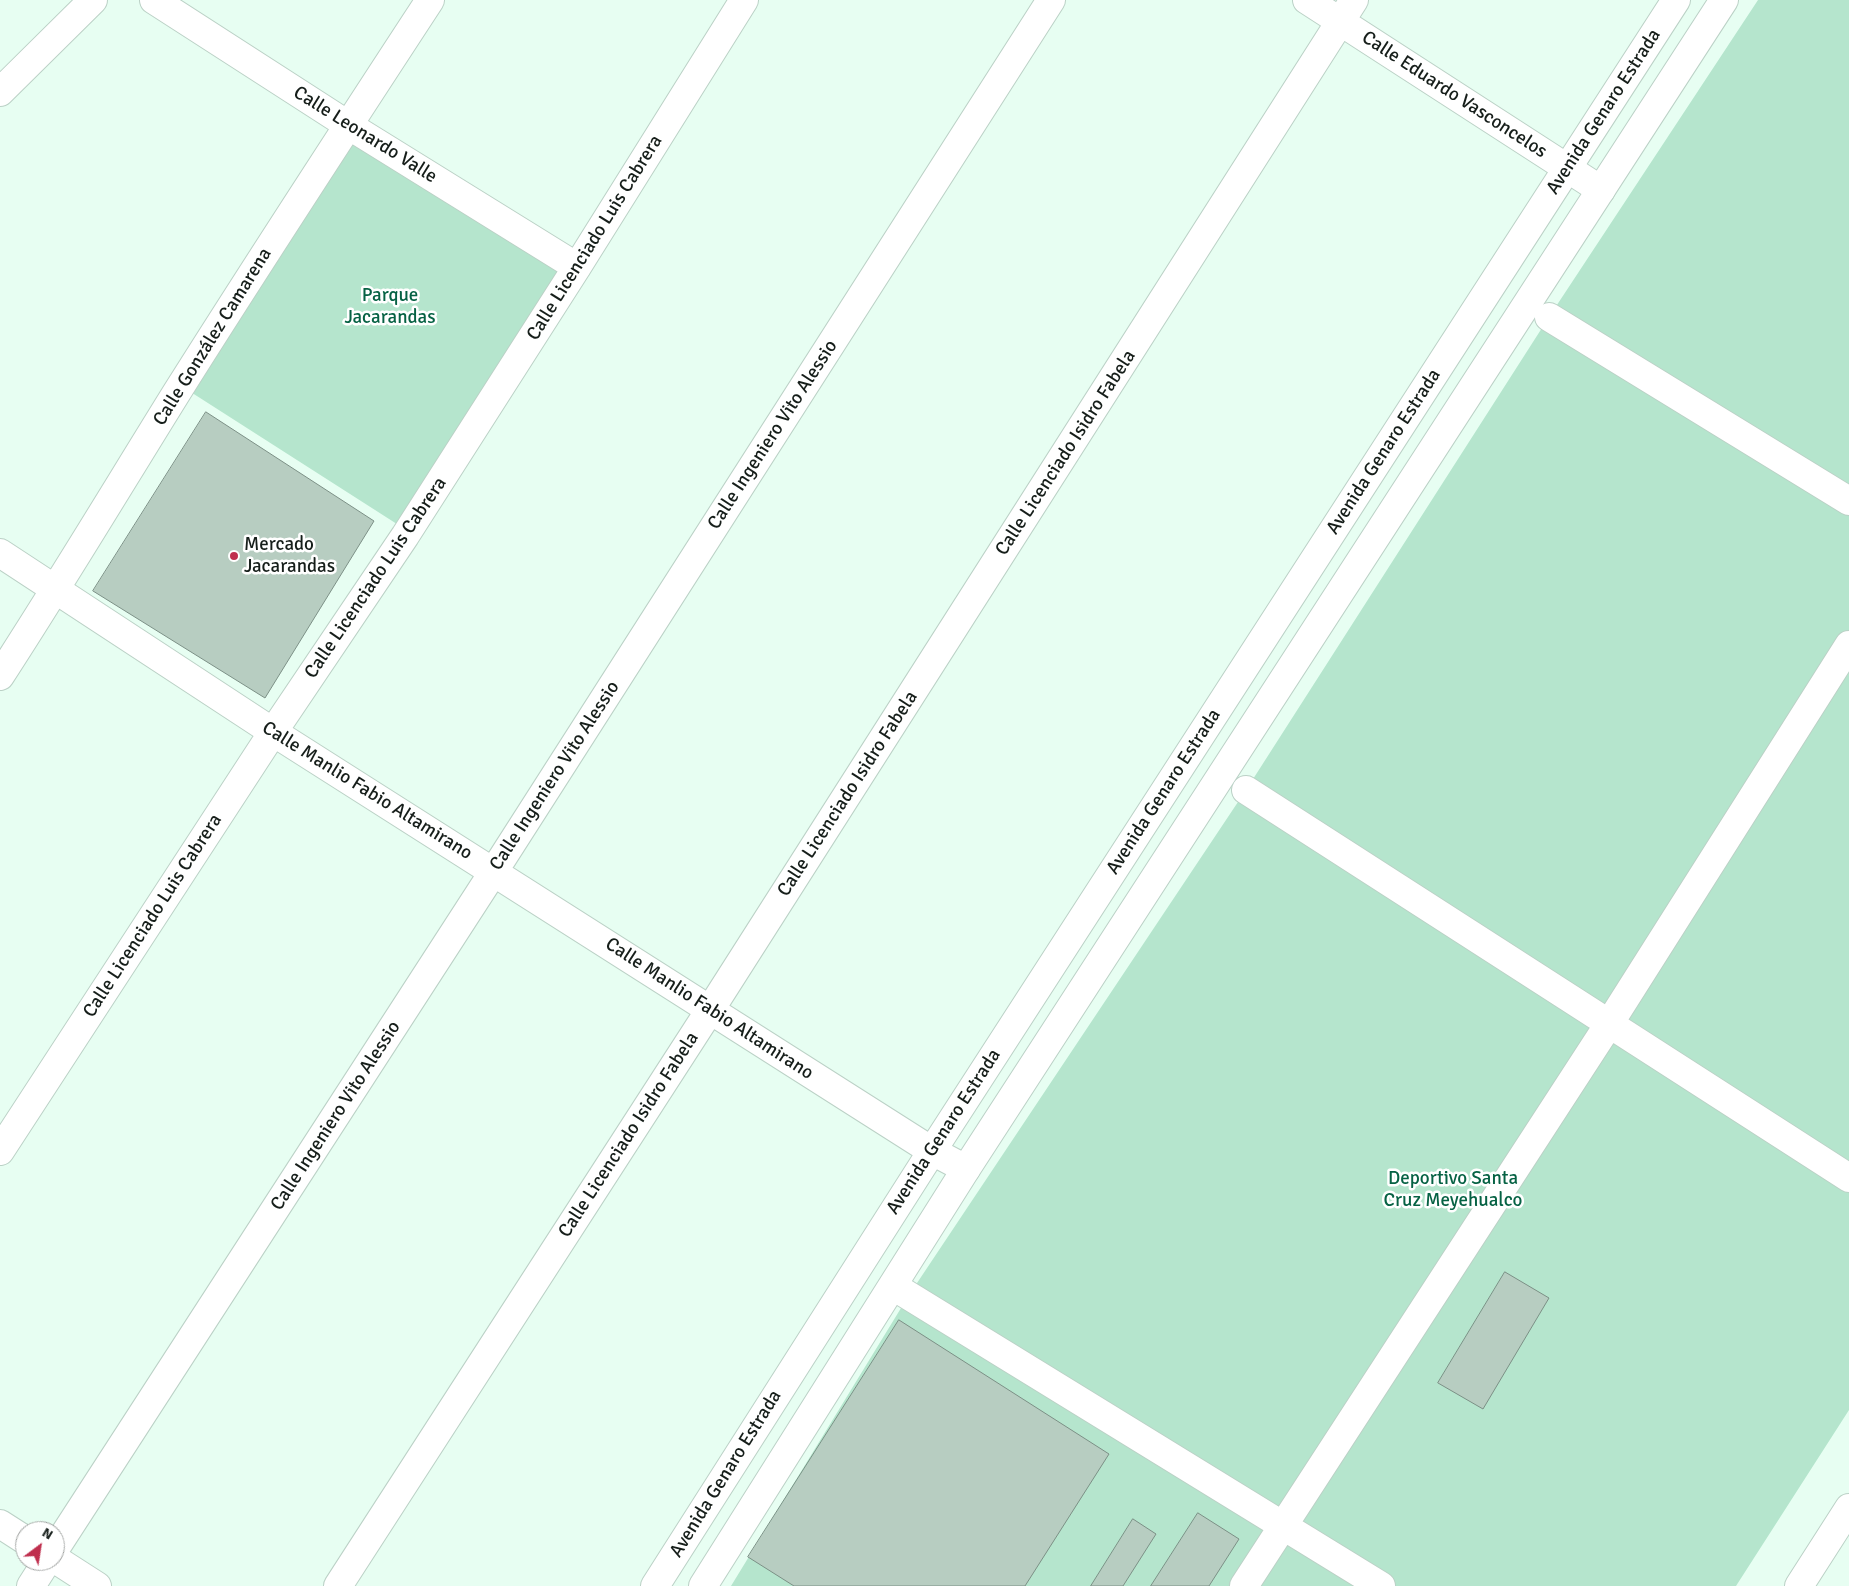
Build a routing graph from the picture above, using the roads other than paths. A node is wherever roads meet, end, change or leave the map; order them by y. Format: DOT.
graph roads {
  1 [pos="93,0"];
  2 [pos="154,0"];
  3 [pos="430,0"];
  4 [pos="744,0"];
  5 [pos="1051,0"];
  6 [pos="1307,0"];
  7 [pos="1676,0"];
  8 [pos="1724,0"];
  9 [pos="1348,11"];
  10 [pos="0,92"];
  11 [pos="348,125"];
  12 [pos="1567,168"];
  13 [pos="1601,190"];
  14 [pos="578,267"];
  15 [pos="1549,317"];
  16 [pos="1849,501"];
  17 [pos="0,553"];
  18 [pos="56,590"];
  19 [pos="1849,645"];
  20 [pos="0,676"];
  21 [pos="273,732"];
  22 [pos="1246,790"];
  23 [pos="494,871"];
  24 [pos="710,1010"];
  25 [pos="1609,1024"];
  26 [pos="0,1151"];
  27 [pos="932,1151"];
  28 [pos="966,1169"];
  29 [pos="1849,1178"];
  30 [pos="893,1286"];
  31 [pos="1849,1508"];
  32 [pos="0,1524"];
  33 [pos="1283,1526"];
  34 [pos="15,1534"];
  35 [pos="65,1534"];
  36 [pos="65,1565"];
  37 [pos="41,1571"];
  38 [pos="31,1586"];
  39 [pos="97,1586"];
  40 [pos="338,1586"];
  41 [pos="655,1586"];
  42 [pos="703,1586"];
  43 [pos="1244,1586"];
  44 [pos="1381,1586"];
  45 [pos="1799,1586"];
  1 -- 10 [label="street"];
  2 -- 11 [label="street, Calle Leonardo Valle"];
  3 -- 11 [label="street, Calle González Camarena"];
  4 -- 14 [label="street, Calle Licenciado Luis Cabrera"];
  5 -- 23 [label="street, Calle Ingeniero Vito Alessio"];
  6 -- 9 [label="street, Calle Eduardo Vasconcelos"];
  7 -- 12 [label="street, Avenida Genaro Estrada"];
  8 -- 13 [label="street, Avenida Genaro Estrada"];
  9 -- 12 [label="street, Calle Eduardo Vasconcelos"];
  9 -- 24 [label="street, Calle Licenciado Isidro Fabela"];
  11 -- 14 [label="street, Calle Leonardo Valle"];
  11 -- 18 [label="street, Calle González Camarena"];
  12 -- 13 [label="street, Calle Eduardo Vasconcelos"];
  12 -- 27 [label="street, Avenida Genaro Estrada"];
  13 -- 28 [label="street, Avenida Genaro Estrada"];
  14 -- 21 [label="street, Calle Licenciado Luis Cabrera"];
  15 -- 16 [label="street"];
  17 -- 18 [label="street, Calle Manlio Fabio Altamirano"];
  18 -- 20 [label="street, Calle González Camarena"];
  18 -- 21 [label="street, Calle Manlio Fabio Altamirano"];
  19 -- 25 [label="street"];
  21 -- 23 [label="street, Calle Manlio Fabio Altamirano"];
  21 -- 26 [label="street, Calle Licenciado Luis Cabrera"];
  22 -- 25 [label="street"];
  23 -- 24 [label="street, Calle Manlio Fabio Altamirano"];
  23 -- 35 [label="street, Calle Ingeniero Vito Alessio"];
  24 -- 27 [label="street, Calle Manlio Fabio Altamirano"];
  24 -- 40 [label="street, Calle Licenciado Isidro Fabela"];
  25 -- 29 [label="street"];
  25 -- 33 [label="street"];
  27 -- 28 [label="street, Calle Manlio Fabio Altamirano"];
  27 -- 41 [label="street, Avenida Genaro Estrada"];
  28 -- 30 [label="street, Avenida Genaro Estrada"];
  30 -- 33 [label="street"];
  30 -- 42 [label="street, Avenida Genaro Estrada"];
  31 -- 45 [label="street"];
  32 -- 34 [label="street"];
  33 -- 43 [label="street"];
  33 -- 44 [label="street"];
  36 -- 39 [label="street"];
  37 -- 38 [label="street"];
}
